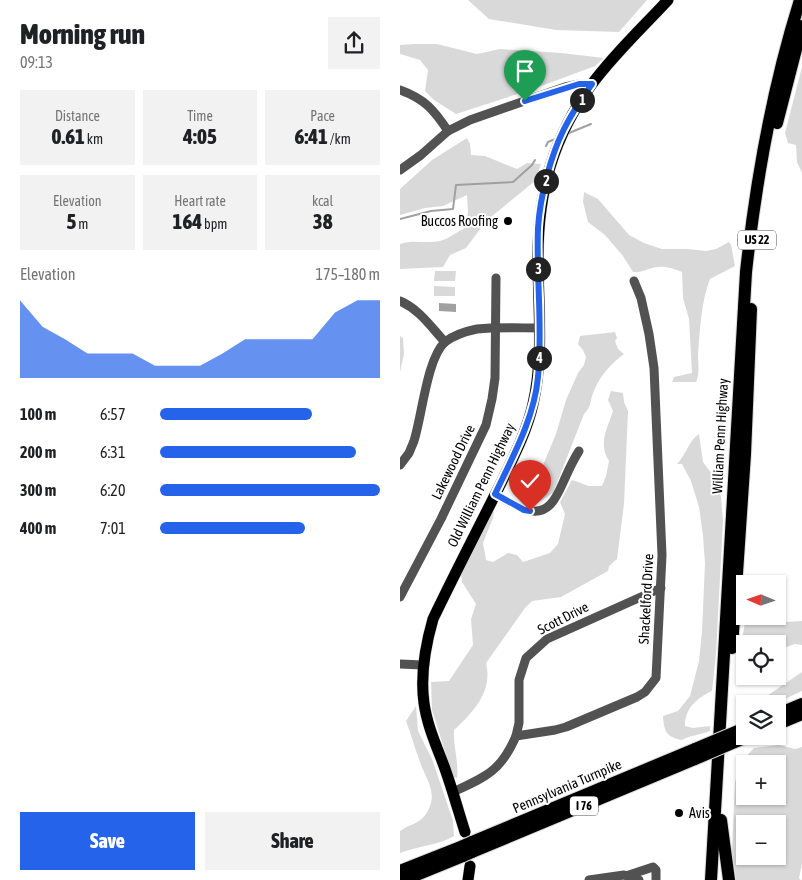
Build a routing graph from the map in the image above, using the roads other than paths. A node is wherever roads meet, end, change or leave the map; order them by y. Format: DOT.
graph roads {
  1 [pos="668,0"];
  2 [pos="800,0"];
  3 [pos="802,26"];
  4 [pos="592,84"];
  5 [pos="400,90"];
  6 [pos="448,131"];
  7 [pos="400,170"];
  8 [pos="496,278"];
  9 [pos="634,281"];
  10 [pos="400,301"];
  11 [pos="495,328"];
  12 [pos="540,328"];
  13 [pos="445,342"];
  14 [pos="579,451"];
  15 [pos="400,465"];
  16 [pos="495,494"];
  17 [pos="661,588"];
  18 [pos="400,597"];
  19 [pos="400,664"];
  20 [pos="424,665"];
  21 [pos="802,704"];
  22 [pos="786,711"];
  23 [pos="802,714"];
  24 [pos="786,721"];
  25 [pos="736,733"];
  26 [pos="516,736"];
  27 [pos="736,740"];
  28 [pos="695,754"];
  29 [pos="453,792"];
  30 [pos="713,834"];
  31 [pos="467,849"];
  32 [pos="400,871"];
  33 [pos="624,875"];
  34 [pos="719,879"];
  35 [pos="404,880"];
  36 [pos="468,880"];
  37 [pos="589,880"];
  38 [pos="639,880"];
  39 [pos="656,880"];
  40 [pos="706,880"];
  1 -- 4 [label="main road, Old William Penn Highway"];
  2 -- 30 [label="highway, William Penn Highway / US 22"];
  3 -- 34 [label="highway, William Penn Highway / US 22"];
  4 -- 6 [label="street"];
  4 -- 12 [label="main road, Old William Penn Highway"];
  5 -- 6 [label="street"];
  6 -- 7 [label="street"];
  8 -- 11 [label="street, Lakewood Drive"];
  9 -- 17 [label="street, Shackelford Drive"];
  10 -- 13 [label="street"];
  11 -- 12 [label="street"];
  11 -- 13 [label="street"];
  11 -- 18 [label="street, Lakewood Drive"];
  12 -- 16 [label="main road, Old William Penn Highway"];
  13 -- 15 [label="street"];
  14 -- 16 [label="street"];
  16 -- 20 [label="main road, Old William Penn Highway"];
  17 -- 26 [label="street, Scott Drive"];
  17 -- 26 [label="street, Shackelford Drive"];
  19 -- 20 [label="street"];
  20 -- 29 [label="main road, Old William Penn Highway"];
  21 -- 22 [label="highway"];
  23 -- 24 [label="highway"];
  25 -- 28 [label="highway, Pennsylvania Turnpike / I 76, bridge"];
  26 -- 29 [label="street"];
  27 -- 28 [label="highway, Pennsylvania Turnpike / I 76, bridge"];
  28 -- 31 [label="highway, Pennsylvania Turnpike / I 76"];
  29 -- 31 [label="main road, Old William Penn Highway"];
  30 -- 34 [label="highway, William Penn Highway"];
  30 -- 40 [label="highway"];
  31 -- 32 [label="highway, Pennsylvania Turnpike / I 76"];
  31 -- 35 [label="highway, Pennsylvania Turnpike / I 76"];
  31 -- 36 [label="main road, Old William Penn Highway"];
  33 -- 37 [label="street"];
  33 -- 38 [label="street"];
  33 -- 39 [label="street"];
}
